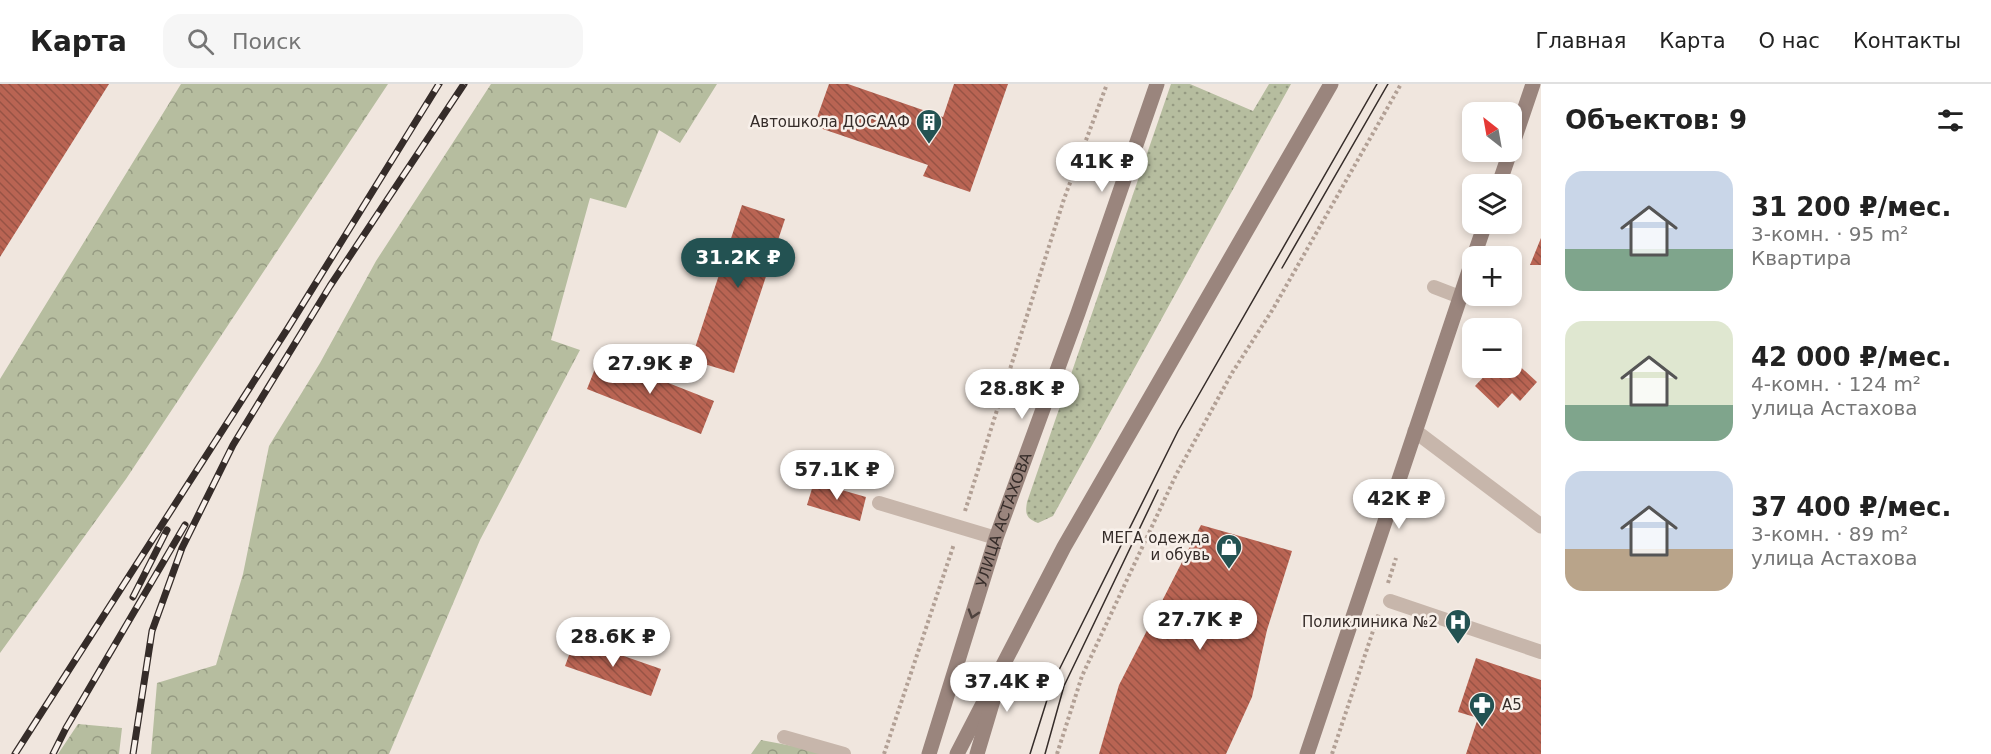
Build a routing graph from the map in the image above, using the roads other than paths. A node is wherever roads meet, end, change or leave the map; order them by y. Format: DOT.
graph roads {
  1 [pos="1157,84"];
  2 [pos="1331,84"];
  3 [pos="1533,84"];
  4 [pos="1522,116"];
  5 [pos="1434,287"];
  6 [pos="1462,291"];
  7 [pos="1460,297"];
  8 [pos="1415,431"];
  9 [pos="879,503"];
  10 [pos="1541,526"];
  11 [pos="996,538"];
  12 [pos="1390,601"];
  13 [pos="1541,652"];
  14 [pos="1005,663"];
  15 [pos="784,737"];
  16 [pos="844,754"];
  17 [pos="929,754"];
  18 [pos="957,754"];
  19 [pos="977,754"];
  20 [pos="1308,754"];
  1 -- 11 [label="main road, УЛИЦА АСТАХОВА"];
  2 -- 14 [label="main road"];
  3 -- 4 [label="main road"];
  5 -- 7 [label="lane"];
  6 -- 7 [label="main road"];
  7 -- 8 [label="main road"];
  8 -- 10 [label="street"];
  8 -- 20 [label="main road"];
  9 -- 11 [label="lane"];
  11 -- 17 [label="main road, УЛИЦА АСТАХОВА, one-way"];
  12 -- 13 [label="lane"];
  14 -- 18 [label="main road"];
  14 -- 19 [label="main road"];
  15 -- 16 [label="lane"];
}
